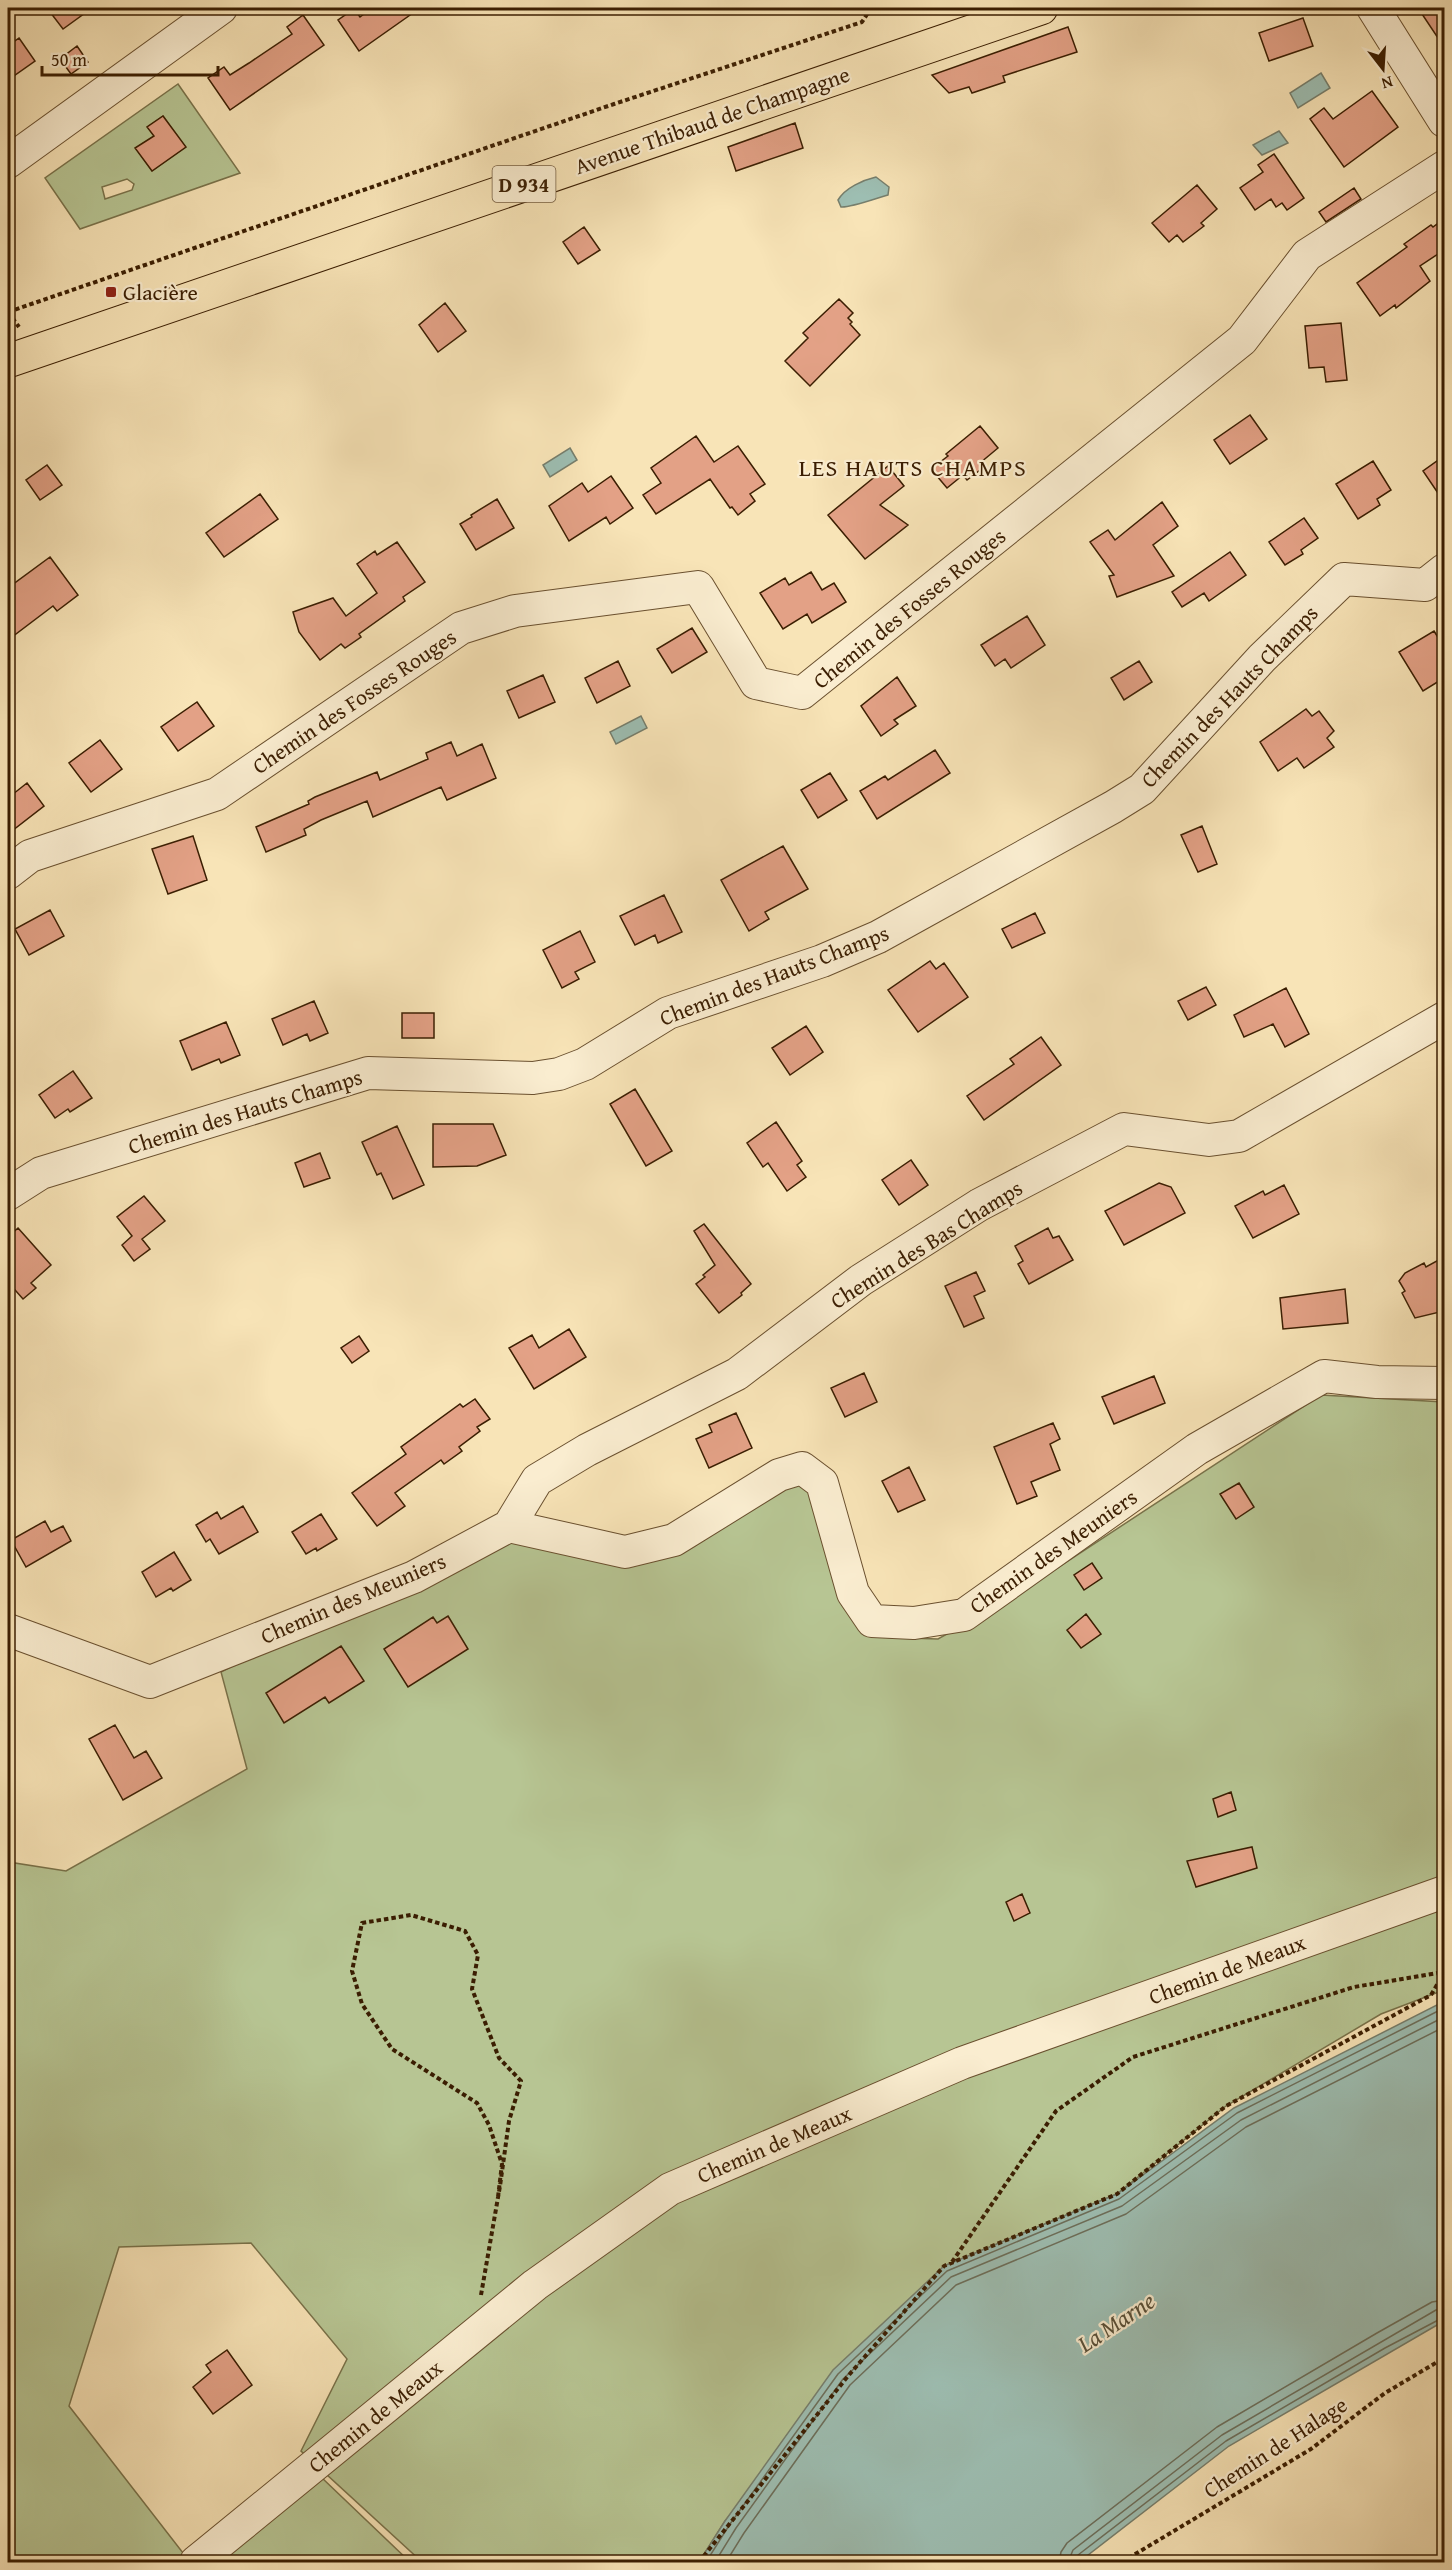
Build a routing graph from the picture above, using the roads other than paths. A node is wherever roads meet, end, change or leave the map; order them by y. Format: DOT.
graph roads {
  1 [pos="222,8"];
  2 [pos="1041,8"];
  3 [pos="1373,8"];
  4 [pos="1444,121"];
  5 [pos="8,162"];
  6 [pos="1444,167"];
  7 [pos="8,361"];
  8 [pos="1444,570"];
  9 [pos="8,873"];
  10 [pos="1444,1018"];
  11 [pos="8,1194"];
  12 [pos="1444,1383"];
  13 [pos="508,1526"];
  14 [pos="8,1630"];
  15 [pos="1444,1892"];
  16 [pos="196,2562"];
  1 -- 5 [label="street"];
  2 -- 7 [label="main road, Avenue Thibaud de Champagne / D 934"];
  3 -- 4 [label="street"];
  6 -- 9 [label="street, Chemin des Fosses Rouges"];
  8 -- 11 [label="street, Chemin des Hauts Champs"];
  10 -- 13 [label="street, Chemin des Bas Champs"];
  12 -- 13 [label="street, Chemin des Meuniers"];
  13 -- 14 [label="street, Chemin des Meuniers"];
  15 -- 16 [label="street, Chemin de Meaux"];
}
